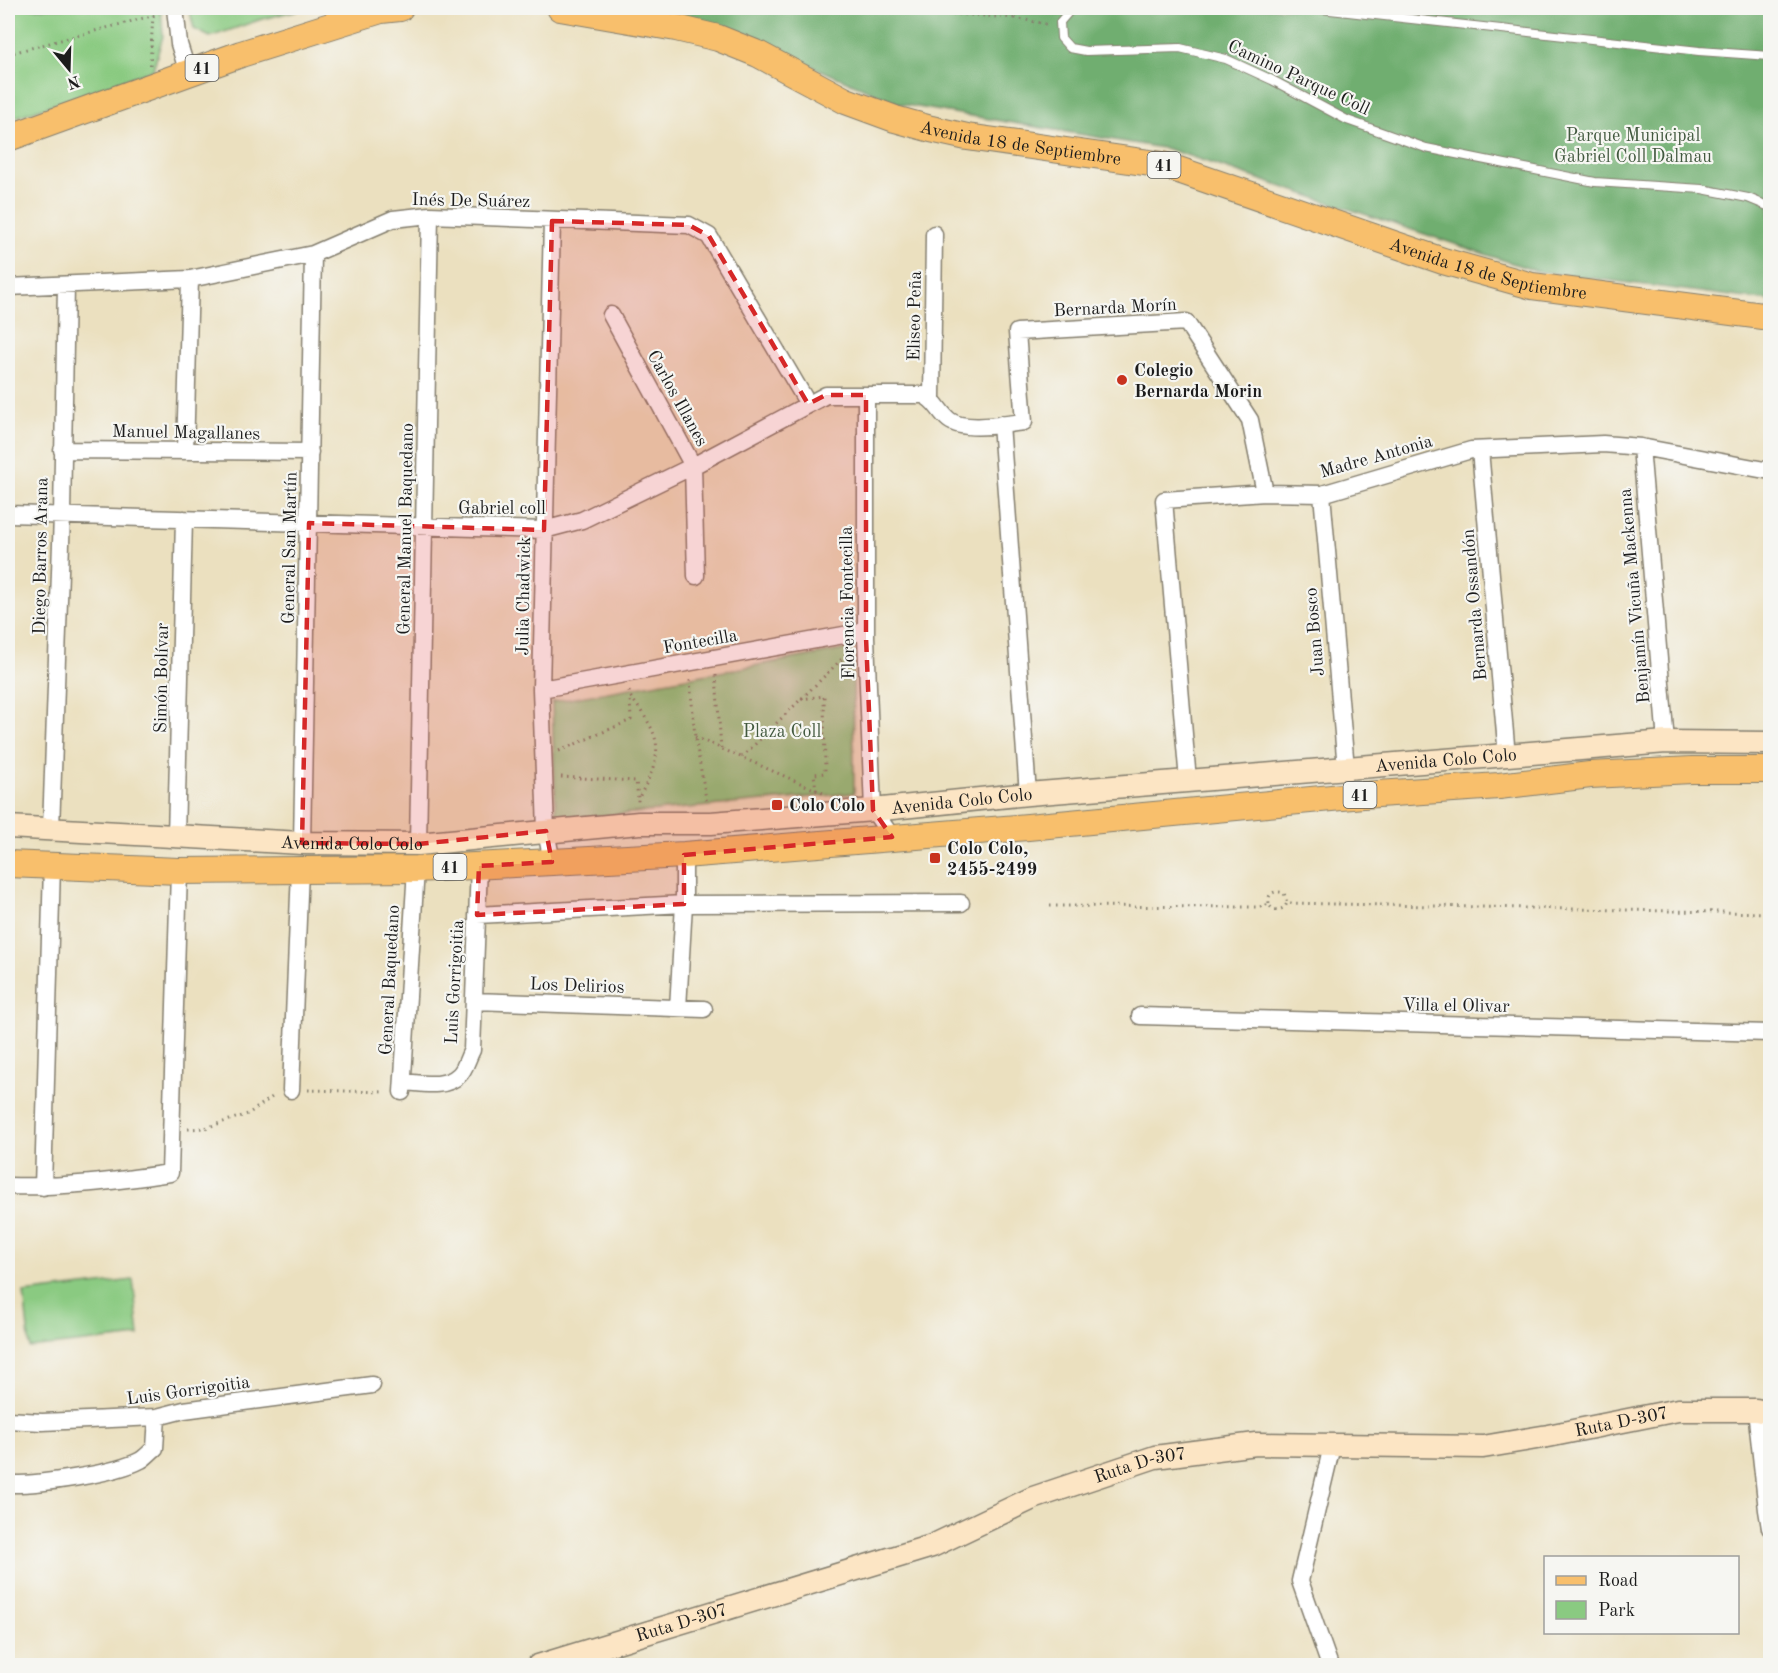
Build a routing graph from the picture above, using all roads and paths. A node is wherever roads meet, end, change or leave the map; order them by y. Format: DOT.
graph roads {
  1 [pos="175,8"];
  2 [pos="400,8"];
  3 [pos="560,8"];
  4 [pos="911,8"];
  5 [pos="1000,8"];
  6 [pos="1072,8"];
  7 [pos="1312,8"];
  8 [pos="153,15"];
  9 [pos="1015,18"];
  10 [pos="1060,22"];
  11 [pos="8,54"];
  12 [pos="1770,56"];
  13 [pos="140,69"];
  14 [pos="188,73"];
  15 [pos="8,138"];
  16 [pos="1770,207"];
  17 [pos="430,215"];
  18 [pos="552,221"];
  19 [pos="934,234"];
  20 [pos="313,254"];
  21 [pos="190,279"];
  22 [pos="66,285"];
  23 [pos="8,287"];
  24 [pos="611,315"];
  25 [pos="1770,317"];
  26 [pos="866,395"];
  27 [pos="932,399"];
  28 [pos="808,404"];
  29 [pos="1002,424"];
  30 [pos="1641,447"];
  31 [pos="62,450"];
  32 [pos="1480,450"];
  33 [pos="185,451"];
  34 [pos="310,452"];
  35 [pos="693,466"];
  36 [pos="1770,471"];
  37 [pos="1265,493"];
  38 [pos="1322,494"];
  39 [pos="8,514"];
  40 [pos="62,515"];
  41 [pos="184,519"];
  42 [pos="309,524"];
  43 [pos="425,528"];
  44 [pos="544,530"];
  45 [pos="696,576"];
  46 [pos="866,634"];
  47 [pos="715,658"];
  48 [pos="689,663"];
  49 [pos="628,674"];
  50 [pos="541,689"];
  51 [pos="630,696"];
  52 [pos="801,699"];
  53 [pos="695,737"];
  54 [pos="1666,742"];
  55 [pos="1770,743"];
  56 [pos="721,748"];
  57 [pos="1507,756"];
  58 [pos="742,757"];
  59 [pos="543,758"];
  60 [pos="1346,768"];
  61 [pos="1770,771"];
  62 [pos="544,776"];
  63 [pos="1188,781"];
  64 [pos="816,790"];
  65 [pos="1028,794"];
  66 [pos="826,795"];
  67 [pos="638,799"];
  68 [pos="873,810"];
  69 [pos="639,823"];
  70 [pos="711,823"];
  71 [pos="8,827"];
  72 [pos="51,829"];
  73 [pos="546,831"];
  74 [pos="176,837"];
  75 [pos="892,837"];
  76 [pos="302,843"];
  77 [pos="684,855"];
  78 [pos="417,857"];
  79 [pos="552,862"];
  80 [pos="8,864"];
  81 [pos="52,866"];
  82 [pos="478,866"];
  83 [pos="300,870"];
  84 [pos="179,871"];
  85 [pos="961,903"];
  86 [pos="1287,903"];
  87 [pos="684,904"];
  88 [pos="1269,904"];
  89 [pos="1050,906"];
  90 [pos="1770,914"];
  91 [pos="477,915"];
  92 [pos="474,1001"];
  93 [pos="678,1008"];
  94 [pos="704,1009"];
  95 [pos="1140,1016"];
  96 [pos="1770,1033"];
  97 [pos="403,1087"];
  98 [pos="291,1090"];
  99 [pos="8,1186"];
  100 [pos="44,1187"];
  101 [pos="372,1385"];
  102 [pos="1763,1411"];
  103 [pos="157,1417"];
  104 [pos="8,1420"];
  105 [pos="1332,1446"];
  106 [pos="8,1484"];
  107 [pos="1770,1528"];
  108 [pos="538,1665"];
  109 [pos="1330,1665"];
  1 -- 8 [label="path"];
  1 -- 14 [label="street"];
  2 -- 14 [label="main road, 41"];
  3 -- 25 [label="main road, Avenida 18 de Septiembre / 41"];
  4 -- 9 [label="path"];
  5 -- 9 [label="path"];
  6 -- 10 [label="lane"];
  7 -- 12 [label="lane"];
  8 -- 11 [label="path"];
  8 -- 13 [label="path"];
  9 -- 10 [label="path"];
  10 -- 16 [label="lane, Camino Parque Coll"];
  14 -- 15 [label="main road, 41"];
  17 -- 18 [label="street, Inés De Suárez"];
  17 -- 20 [label="street, Inés De Suárez"];
  17 -- 43 [label="street, General Manuel Baquedano"];
  18 -- 28 [label="street, Inés De Suárez"];
  18 -- 44 [label="street, Julia Chadwick"];
  19 -- 27 [label="street, Eliseo Peña"];
  20 -- 21 [label="street, Inés De Suárez"];
  20 -- 34 [label="street, General San Martín"];
  21 -- 22 [label="street, Inés De Suárez"];
  21 -- 33 [label="street"];
  22 -- 23 [label="street, Inés De Suárez"];
  22 -- 31 [label="street, Diego Barros Arana"];
  24 -- 35 [label="street, Carlos Illanes"];
  26 -- 27 [label="street, Gabriel coll"];
  26 -- 28 [label="street, Gabriel coll"];
  26 -- 46 [label="street, Florencia Fontecilla"];
  27 -- 29 [label="street"];
  28 -- 35 [label="street, Gabriel coll"];
  29 -- 37 [label="street, Bernarda Morín"];
  29 -- 65 [label="street"];
  30 -- 32 [label="street, Madre Antonia"];
  30 -- 36 [label="street, Madre Antonia"];
  30 -- 54 [label="street, Benjamín Vicuña Mackenna"];
  31 -- 33 [label="street, Manuel Magallanes"];
  31 -- 40 [label="street, Diego Barros Arana"];
  32 -- 38 [label="street, Madre Antonia"];
  32 -- 57 [label="street, Bernarda Ossandón"];
  33 -- 34 [label="street, Manuel Magallanes"];
  34 -- 42 [label="street, General San Martín"];
  35 -- 44 [label="street, Gabriel coll"];
  35 -- 45 [label="street, Carlos Illanes"];
  37 -- 38 [label="street, Madre Antonia"];
  37 -- 63 [label="street, Madre Antonia"];
  38 -- 60 [label="street, Juan Bosco"];
  39 -- 40 [label="street, Gabriel coll"];
  40 -- 41 [label="street, Gabriel coll"];
  40 -- 72 [label="street, Diego Barros Arana"];
  41 -- 42 [label="street, Gabriel coll"];
  41 -- 74 [label="street, Simón Bolívar"];
  42 -- 43 [label="street, Gabriel coll"];
  42 -- 76 [label="street, General San Martín"];
  43 -- 44 [label="street, Gabriel coll"];
  43 -- 78 [label="street, General Manuel Baquedano"];
  44 -- 50 [label="street, Julia Chadwick"];
  46 -- 47 [label="street, Fontecilla"];
  46 -- 52 [label="path"];
  46 -- 68 [label="street, Florencia Fontecilla"];
  47 -- 48 [label="street, Fontecilla"];
  47 -- 56 [label="path"];
  48 -- 49 [label="street, Fontecilla"];
  48 -- 53 [label="path"];
  49 -- 50 [label="street, Fontecilla"];
  49 -- 51 [label="path"];
  50 -- 59 [label="street, Julia Chadwick"];
  51 -- 59 [label="path"];
  51 -- 67 [label="path"];
  52 -- 58 [label="path"];
  52 -- 64 [label="path"];
  53 -- 56 [label="path"];
  53 -- 70 [label="path"];
  54 -- 55 [label="street, Avenida Colo Colo"];
  54 -- 57 [label="street, Avenida Colo Colo"];
  56 -- 58 [label="path"];
  57 -- 60 [label="street, Avenida Colo Colo"];
  58 -- 64 [label="path"];
  59 -- 62 [label="street, Julia Chadwick"];
  60 -- 63 [label="street, Avenida Colo Colo"];
  61 -- 75 [label="main road, Avenida Colo Colo / 41"];
  62 -- 67 [label="path"];
  62 -- 73 [label="street, Julia Chadwick"];
  63 -- 65 [label="street, Avenida Colo Colo"];
  64 -- 66 [label="path"];
  65 -- 68 [label="street, Avenida Colo Colo"];
  67 -- 69 [label="path"];
  68 -- 70 [label="street, Avenida Colo Colo"];
  68 -- 75 [label="street"];
  69 -- 70 [label="street, Avenida Colo Colo"];
  69 -- 73 [label="street, Avenida Colo Colo"];
  71 -- 72 [label="street, Avenida Colo Colo"];
  72 -- 74 [label="street, Avenida Colo Colo"];
  73 -- 78 [label="street, Avenida Colo Colo"];
  73 -- 79 [label="street, Julia Chadwick"];
  74 -- 76 [label="street, Avenida Colo Colo"];
  75 -- 77 [label="main road, Avenida Colo Colo / 41"];
  76 -- 78 [label="street, Avenida Colo Colo"];
  77 -- 79 [label="main road, Avenida Colo Colo / 41"];
  77 -- 87 [label="street"];
  78 -- 82 [label="main road, Avenida Colo Colo / 41"];
  78 -- 83 [label="main road, Avenida Colo Colo / 41"];
  78 -- 97 [label="street, General Baquedano"];
  79 -- 82 [label="main road, Avenida Colo Colo / 41"];
  80 -- 81 [label="main road, Avenida Colo Colo / 41"];
  81 -- 84 [label="main road, Avenida Colo Colo / 41"];
  81 -- 100 [label="street"];
  82 -- 91 [label="street, Luis Gorrigoitia"];
  83 -- 84 [label="main road, Avenida Colo Colo / 41"];
  83 -- 98 [label="street"];
  84 -- 100 [label="street"];
  85 -- 87 [label="street"];
  86 -- 88 [label="path"];
  86 -- 88 [label="path"];
  86 -- 90 [label="path"];
  87 -- 91 [label="street"];
  87 -- 93 [label="street"];
  88 -- 89 [label="path"];
  91 -- 92 [label="street, Luis Gorrigoitia"];
  92 -- 93 [label="street, Los Delirios"];
  92 -- 97 [label="street, Luis Gorrigoitia"];
  93 -- 94 [label="street, Los Delirios"];
  95 -- 96 [label="street, Villa el Olivar"];
  99 -- 100 [label="street"];
  101 -- 103 [label="street, Luis Gorrigoitia"];
  102 -- 105 [label="street, Ruta D-307"];
  102 -- 107 [label="street"];
  103 -- 104 [label="street, Luis Gorrigoitia"];
  103 -- 106 [label="street"];
  105 -- 108 [label="street, Ruta D-307"];
  105 -- 109 [label="street"];
}
